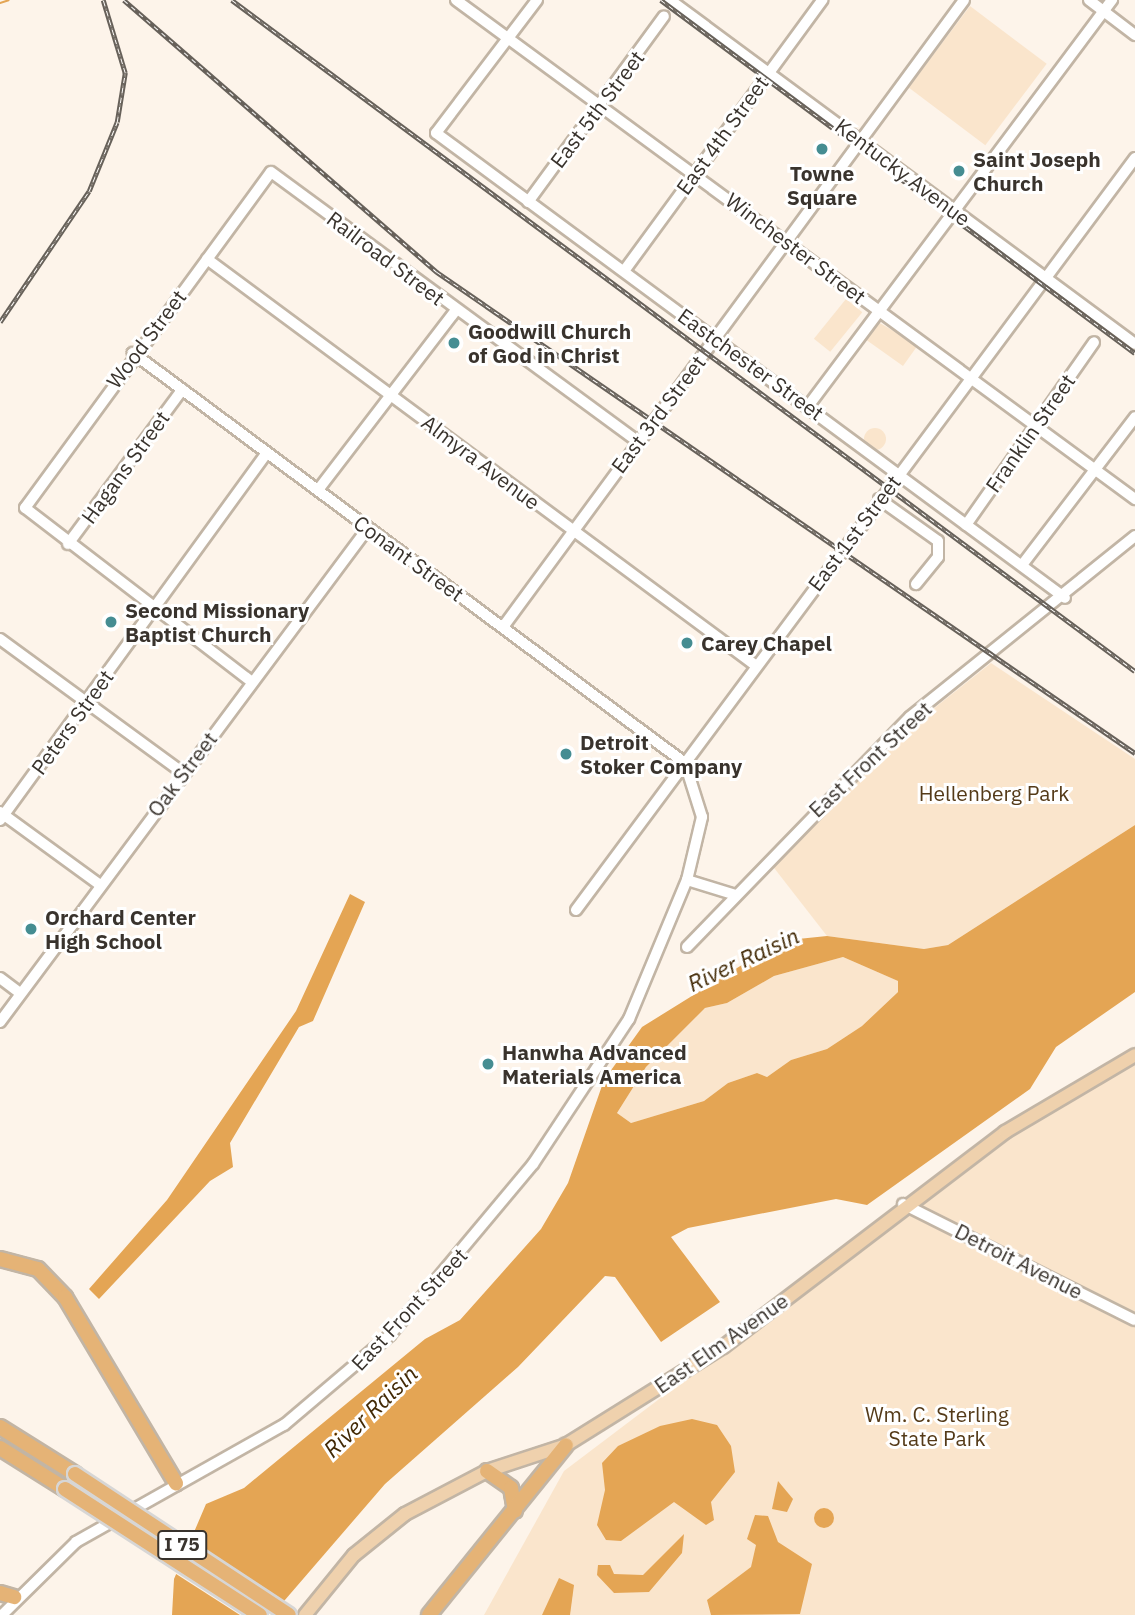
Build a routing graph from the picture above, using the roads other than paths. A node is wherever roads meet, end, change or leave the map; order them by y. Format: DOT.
graph roads {
  1 [pos="456,0"];
  2 [pos="537,0"];
  3 [pos="670,0"];
  4 [pos="822,0"];
  5 [pos="964,0"];
  6 [pos="1089,0"];
  7 [pos="1112,0"];
  8 [pos="1104,11"];
  9 [pos="664,16"];
  10 [pos="1135,36"];
  11 [pos="510,38"];
  12 [pos="767,71"];
  13 [pos="601,104"];
  14 [pos="860,140"];
  15 [pos="1135,158"];
  16 [pos="271,172"];
  17 [pos="695,172"];
  18 [pos="528,202"];
  19 [pos="953,209"];
  20 [pos="785,240"];
  21 [pos="207,259"];
  22 [pos="624,271"];
  23 [pos="1046,277"];
  24 [pos="456,310"];
  25 [pos="878,310"];
  26 [pos="714,338"];
  27 [pos="1094,342"];
  28 [pos="1135,344"];
  29 [pos="133,353"];
  30 [pos="972,377"];
  31 [pos="182,390"];
  32 [pos="391,395"];
  33 [pos="809,405"];
  34 [pos="1135,416"];
  35 [pos="1034,423"];
  36 [pos="638,442"];
  37 [pos="266,454"];
  38 [pos="1096,469"];
  39 [pos="898,473"];
  40 [pos="318,489"];
  41 [pos="879,499"];
  42 [pos="1135,499"];
  43 [pos="966,525"];
  44 [pos="368,528"];
  45 [pos="572,530"];
  46 [pos="1135,536"];
  47 [pos="68,544"];
  48 [pos="1022,565"];
  49 [pos="916,584"];
  50 [pos="1065,598"];
  51 [pos="155,609"];
  52 [pos="503,627"];
  53 [pos="0,639"];
  54 [pos="755,665"];
  55 [pos="251,682"];
  56 [pos="86,703"];
  57 [pos="685,763"];
  58 [pos="183,773"];
  59 [pos="1,816"];
  60 [pos="687,880"];
  61 [pos="100,885"];
  62 [pos="736,895"];
  63 [pos="576,910"];
  64 [pos="687,947"];
  65 [pos="0,978"];
  66 [pos="20,993"];
  67 [pos="0,1022"];
  68 [pos="1135,1055"];
  69 [pos="903,1203"];
  70 [pos="0,1259"];
  71 [pos="1135,1320"];
  72 [pos="0,1427"];
  73 [pos="566,1445"];
  74 [pos="0,1448"];
  75 [pos="487,1471"];
  76 [pos="176,1483"];
  77 [pos="515,1511"];
  78 [pos="7,1595"];
  79 [pos="2,1615"];
  80 [pos="260,1615"];
  81 [pos="289,1615"];
  82 [pos="305,1615"];
  83 [pos="430,1615"];
  1 -- 11 [label="street, Winchester Street"];
  2 -- 11 [label="street"];
  3 -- 12 [label="street, Kentucky Avenue"];
  4 -- 12 [label="street, East 4th Street"];
  5 -- 14 [label="street, East 3rd Street"];
  6 -- 8 [label="street"];
  7 -- 8 [label="street"];
  8 -- 10 [label="street"];
  8 -- 19 [label="street"];
  9 -- 13 [label="street, East 5th Street"];
  11 -- 13 [label="street, Winchester Street"];
  11 -- 18 [label="street, Eastchester Street"];
  12 -- 14 [label="street, Kentucky Avenue"];
  12 -- 17 [label="street, East 4th Street"];
  13 -- 17 [label="street, Winchester Street"];
  13 -- 18 [label="street, East 5th Street"];
  14 -- 19 [label="street, Kentucky Avenue"];
  14 -- 20 [label="street, East 3rd Street"];
  15 -- 23 [label="street, East 1st Street"];
  16 -- 21 [label="street, Wood Street"];
  16 -- 24 [label="street, Railroad Street"];
  17 -- 20 [label="street, Winchester Street"];
  17 -- 22 [label="street, East 4th Street"];
  18 -- 22 [label="street, Eastchester Street"];
  19 -- 23 [label="street, Kentucky Avenue"];
  19 -- 25 [label="street"];
  20 -- 25 [label="street, Winchester Street"];
  20 -- 26 [label="street, East 3rd Street"];
  21 -- 29 [label="street, Wood Street"];
  21 -- 32 [label="street, Almyra Avenue"];
  22 -- 26 [label="street, Eastchester Street"];
  23 -- 28 [label="street, Kentucky Avenue"];
  23 -- 30 [label="street, East 1st Street"];
  24 -- 32 [label="street"];
  24 -- 36 [label="street, Railroad Street"];
  25 -- 30 [label="street, Winchester Street"];
  25 -- 33 [label="street"];
  26 -- 33 [label="street, Eastchester Street"];
  26 -- 36 [label="street, East 3rd Street"];
  27 -- 35 [label="street, Franklin Street"];
  29 -- 31 [label="street, Conant Street"];
  29 -- 47 [label="street, Wood Street"];
  30 -- 35 [label="street, Winchester Street"];
  30 -- 39 [label="street, East 1st Street"];
  31 -- 37 [label="street, Conant Street"];
  31 -- 47 [label="street, Hagans Street"];
  32 -- 40 [label="street"];
  32 -- 45 [label="street, Almyra Avenue"];
  33 -- 39 [label="street, Eastchester Street"];
  34 -- 38 [label="street"];
  35 -- 38 [label="street, Winchester Street"];
  35 -- 43 [label="street, Franklin Street"];
  36 -- 45 [label="street, East 3rd Street"];
  37 -- 40 [label="street, Conant Street"];
  37 -- 51 [label="street, Peters Street"];
  38 -- 42 [label="street, Winchester Street"];
  38 -- 48 [label="street"];
  39 -- 41 [label="street, East 1st Street"];
  39 -- 43 [label="street, Eastchester Street"];
  40 -- 44 [label="street, Conant Street"];
  41 -- 49 [label="street"];
  41 -- 54 [label="street, East 1st Street"];
  43 -- 48 [label="street, Eastchester Street"];
  44 -- 52 [label="street, Conant Street"];
  44 -- 55 [label="street, Oak Street"];
  45 -- 52 [label="street, East 3rd Street"];
  45 -- 54 [label="street, Almyra Avenue"];
  46 -- 50 [label="street, East Front Street"];
  47 -- 51 [label="street"];
  48 -- 50 [label="street, Eastchester Street"];
  50 -- 62 [label="street, East Front Street"];
  51 -- 55 [label="street"];
  51 -- 56 [label="street, Peters Street"];
  52 -- 57 [label="street, Conant Street"];
  53 -- 56 [label="street"];
  54 -- 57 [label="street, East 1st Street"];
  55 -- 58 [label="street, Oak Street"];
  56 -- 58 [label="street"];
  56 -- 59 [label="street, Peters Street"];
  57 -- 60 [label="street, East Front Street"];
  57 -- 63 [label="street, East 1st Street"];
  58 -- 61 [label="street, Oak Street"];
  59 -- 61 [label="street"];
  60 -- 62 [label="street"];
  60 -- 76 [label="street, East Front Street"];
  61 -- 66 [label="street, Oak Street"];
  62 -- 64 [label="street, East Front Street"];
  65 -- 66 [label="street"];
  66 -- 67 [label="street, Oak Street"];
  68 -- 69 [label="main road, East Elm Avenue"];
  69 -- 71 [label="street, Detroit Avenue"];
  69 -- 73 [label="main road, East Elm Avenue"];
  70 -- 76 [label="highway"];
  72 -- 81 [label="highway, I 75, bridge"];
  73 -- 75 [label="main road, East Elm Avenue"];
  73 -- 77 [label="highway"];
  74 -- 80 [label="highway, I 75, bridge"];
  75 -- 77 [label="highway"];
  75 -- 82 [label="main road, East Elm Avenue"];
  76 -- 78 [label="street, East Front Street"];
  77 -- 83 [label="highway"];
  78 -- 79 [label="street, East Front Street"];
}
